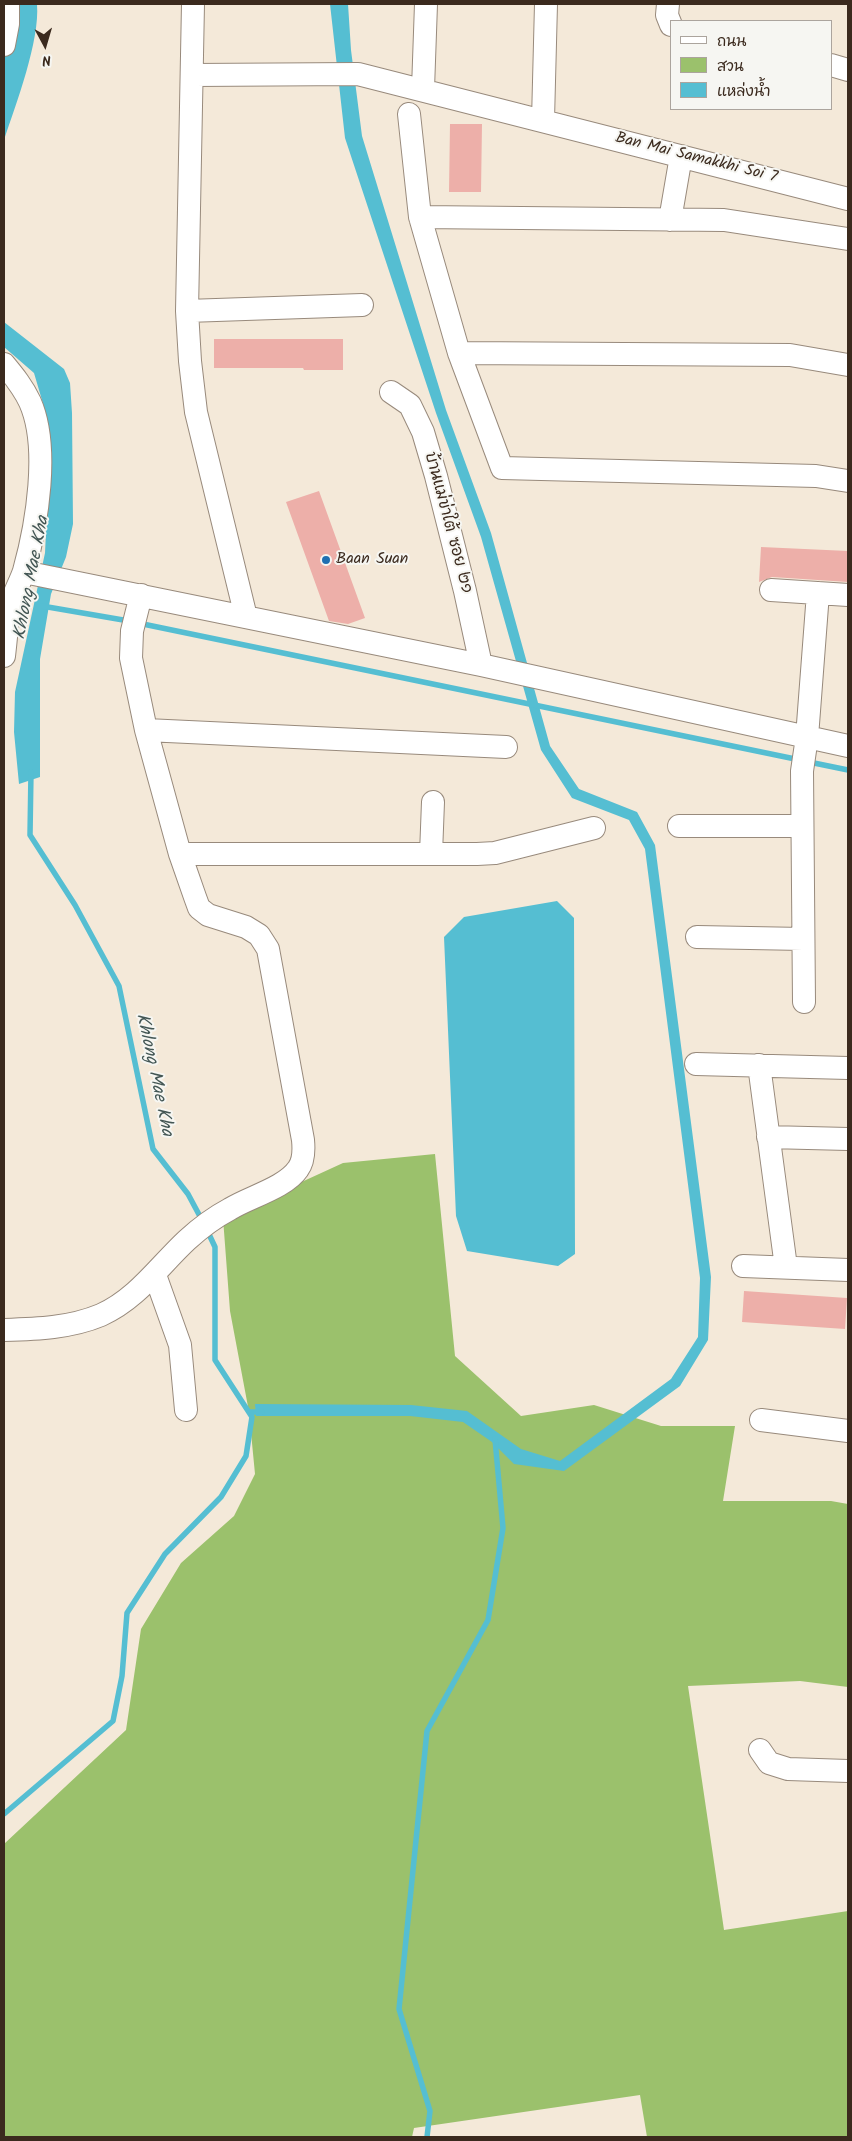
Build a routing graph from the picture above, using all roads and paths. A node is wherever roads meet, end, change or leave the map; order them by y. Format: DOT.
graph roads {
  1 [pos="8,4"];
  2 [pos="193,4"];
  3 [pos="426,4"];
  4 [pos="546,4"];
  5 [pos="668,4"];
  6 [pos="670,22"];
  7 [pos="4,45"];
  8 [pos="832,66"];
  9 [pos="848,70"];
  10 [pos="193,75"];
  11 [pos="423,89"];
  12 [pos="409,114"];
  13 [pos="543,120"];
  14 [pos="690,158"];
  15 [pos="848,198"];
  16 [pos="420,217"];
  17 [pos="677,220"];
  18 [pos="848,239"];
  19 [pos="362,305"];
  20 [pos="187,311"];
  21 [pos="459,353"];
  22 [pos="4,364"];
  23 [pos="848,364"];
  24 [pos="392,392"];
  25 [pos="848,481"];
  26 [pos="24,572"];
  27 [pos="771,590"];
  28 [pos="818,593"];
  29 [pos="848,594"];
  30 [pos="7,604"];
  31 [pos="136,613"];
  32 [pos="246,617"];
  33 [pos="4,656"];
  34 [pos="481,665"];
  35 [pos="146,730"];
  36 [pos="808,737"];
  37 [pos="848,746"];
  38 [pos="506,747"];
  39 [pos="433,802"];
  40 [pos="679,826"];
  41 [pos="802,826"];
  42 [pos="594,828"];
  43 [pos="180,854"];
  44 [pos="431,854"];
  45 [pos="698,937"];
  46 [pos="803,939"];
  47 [pos="804,1002"];
  48 [pos="696,1064"];
  49 [pos="759,1066"];
  50 [pos="848,1068"];
  51 [pos="768,1137"];
  52 [pos="848,1139"];
  53 [pos="743,1266"];
  54 [pos="786,1267"];
  55 [pos="848,1270"];
  56 [pos="154,1275"];
  57 [pos="4,1330"];
  58 [pos="186,1410"];
  59 [pos="762,1420"];
  60 [pos="848,1431"];
  61 [pos="760,1750"];
  62 [pos="848,1772"];
  1 -- 7 [label="street"];
  2 -- 10 [label="street"];
  3 -- 11 [label="street"];
  4 -- 13 [label="street"];
  5 -- 6 [label="street"];
  8 -- 9 [label="street"];
  10 -- 11 [label="street, Ban Mai Samakkhi Soi 7"];
  10 -- 20 [label="street"];
  11 -- 13 [label="street, Ban Mai Samakkhi Soi 7"];
  12 -- 16 [label="street"];
  13 -- 14 [label="street, Ban Mai Samakkhi Soi 7"];
  14 -- 15 [label="street, Ban Mai Samakkhi Soi 7"];
  14 -- 17 [label="street"];
  16 -- 17 [label="street"];
  16 -- 21 [label="street"];
  17 -- 18 [label="street"];
  19 -- 20 [label="street"];
  20 -- 32 [label="street"];
  21 -- 23 [label="street"];
  21 -- 25 [label="street"];
  22 -- 26 [label="street"];
  24 -- 34 [label="street, บ้านแม่ข่าใต้ ซอย ๒๑"];
  26 -- 30 [label="street"];
  26 -- 31 [label="street"];
  27 -- 28 [label="street"];
  28 -- 29 [label="street"];
  28 -- 36 [label="street"];
  30 -- 33 [label="street"];
  31 -- 32 [label="street"];
  31 -- 35 [label="street"];
  32 -- 34 [label="street"];
  34 -- 36 [label="street"];
  35 -- 38 [label="street"];
  35 -- 43 [label="street"];
  36 -- 37 [label="street"];
  36 -- 41 [label="street"];
  39 -- 44 [label="street"];
  40 -- 41 [label="street"];
  41 -- 46 [label="street"];
  42 -- 44 [label="street"];
  43 -- 44 [label="street"];
  43 -- 56 [label="street"];
  45 -- 46 [label="street"];
  46 -- 47 [label="street"];
  48 -- 49 [label="street"];
  49 -- 50 [label="street"];
  49 -- 51 [label="street"];
  51 -- 52 [label="street"];
  51 -- 54 [label="street"];
  53 -- 54 [label="street"];
  54 -- 55 [label="street"];
  56 -- 57 [label="street"];
  56 -- 58 [label="street"];
  59 -- 60 [label="street"];
  61 -- 62 [label="street"];
}
